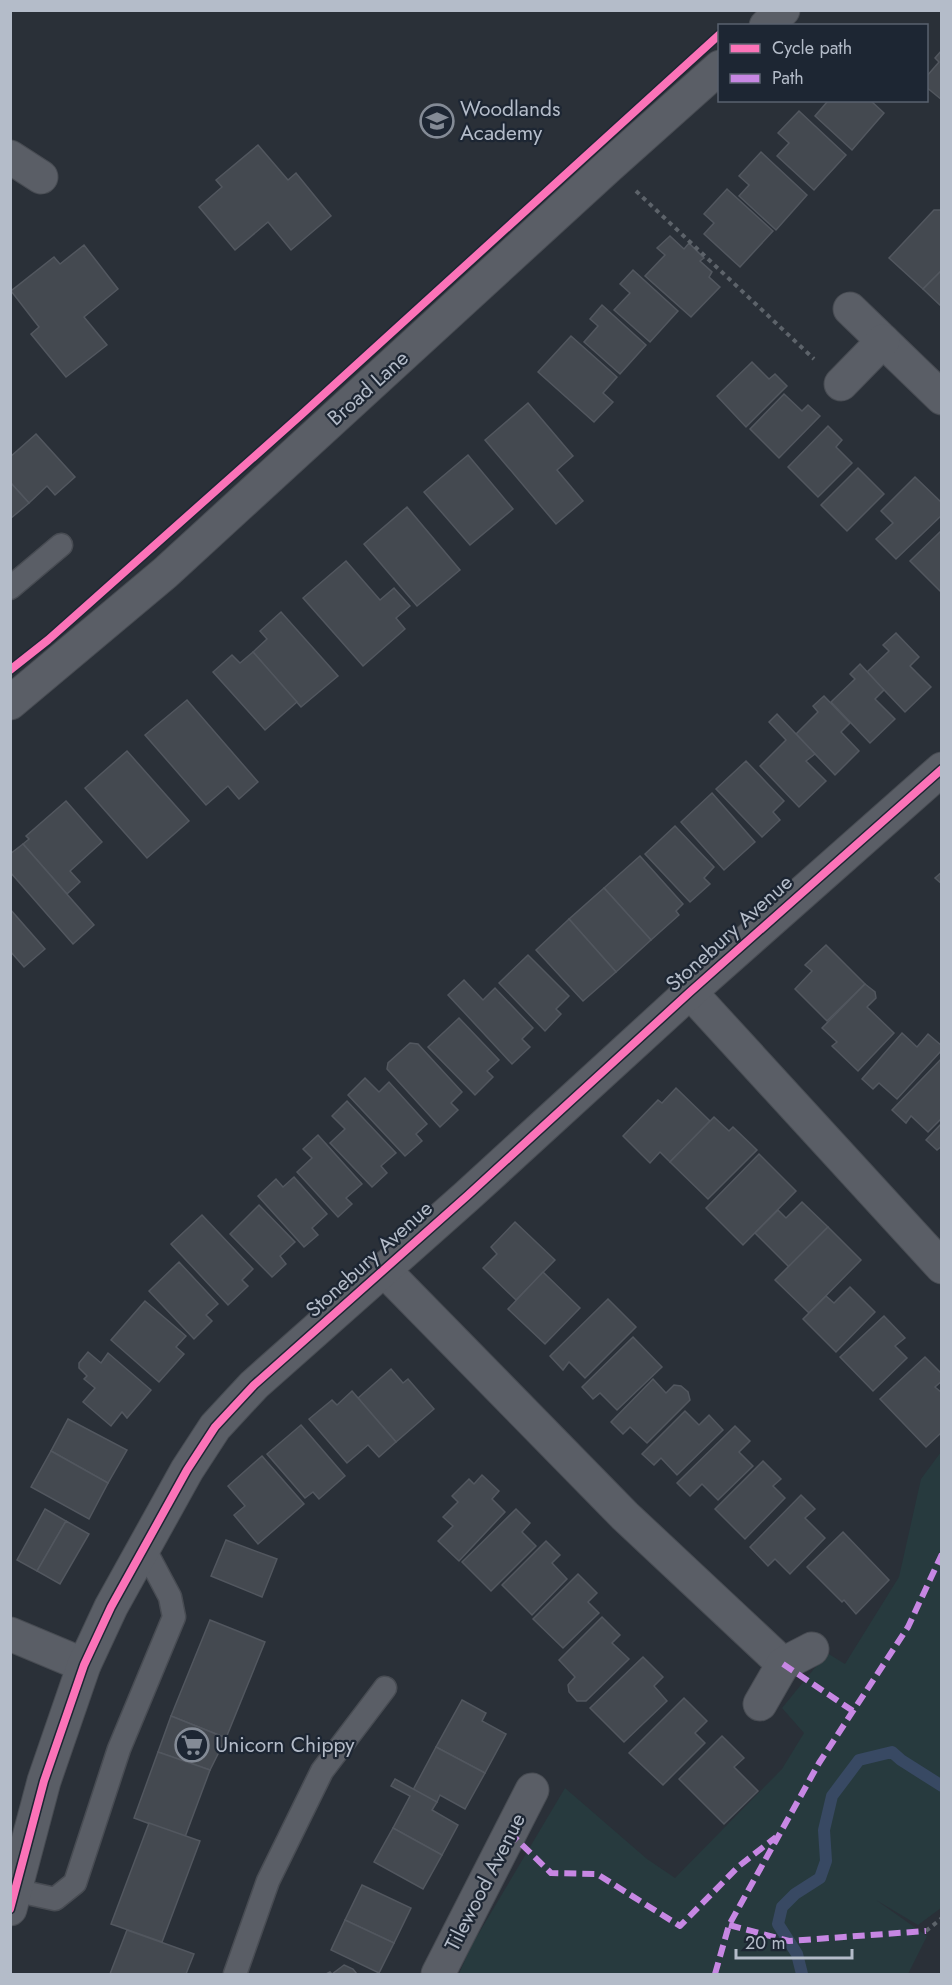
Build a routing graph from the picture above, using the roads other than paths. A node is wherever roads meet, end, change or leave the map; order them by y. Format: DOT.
graph roads {
  1 [pos="783,10"];
  2 [pos="768,24"];
  3 [pos="718,69"];
  4 [pos="10,157"];
  5 [pos="41,177"];
  6 [pos="850,309"];
  7 [pos="883,341"];
  8 [pos="841,384"];
  9 [pos="942,398"];
  10 [pos="61,545"];
  11 [pos="10,588"];
  12 [pos="15,691"];
  13 [pos="942,769"];
  14 [pos="690,992"];
  15 [pos="942,1267"];
  16 [pos="384,1270"];
  17 [pos="144,1548"];
  18 [pos="10,1634"];
  19 [pos="812,1648"];
  20 [pos="783,1664"];
  21 [pos="84,1665"];
  22 [pos="385,1688"];
  23 [pos="760,1704"];
  24 [pos="532,1790"];
  25 [pos="12,1899"];
  26 [pos="235,1974"];
  27 [pos="438,1974"];
  1 -- 2 [label="street"];
  3 -- 12 [label="street, Broad Lane"];
  4 -- 5 [label="street"];
  6 -- 7 [label="street"];
  7 -- 8 [label="street"];
  7 -- 9 [label="street"];
  10 -- 11 [label="lane"];
  13 -- 14 [label="street, Stonebury Avenue"];
  14 -- 15 [label="street, Stonebury Avenue"];
  14 -- 16 [label="street, Stonebury Avenue"];
  16 -- 17 [label="street, Stonebury Avenue"];
  16 -- 20 [label="street, Stonebury Avenue"];
  17 -- 21 [label="street, Stonebury Avenue"];
  17 -- 25 [label="lane"];
  18 -- 21 [label="street"];
  19 -- 20 [label="street"];
  20 -- 23 [label="street"];
  21 -- 25 [label="street, Stonebury Avenue"];
  22 -- 26 [label="lane"];
  24 -- 27 [label="street, Tilewood Avenue"];
}
